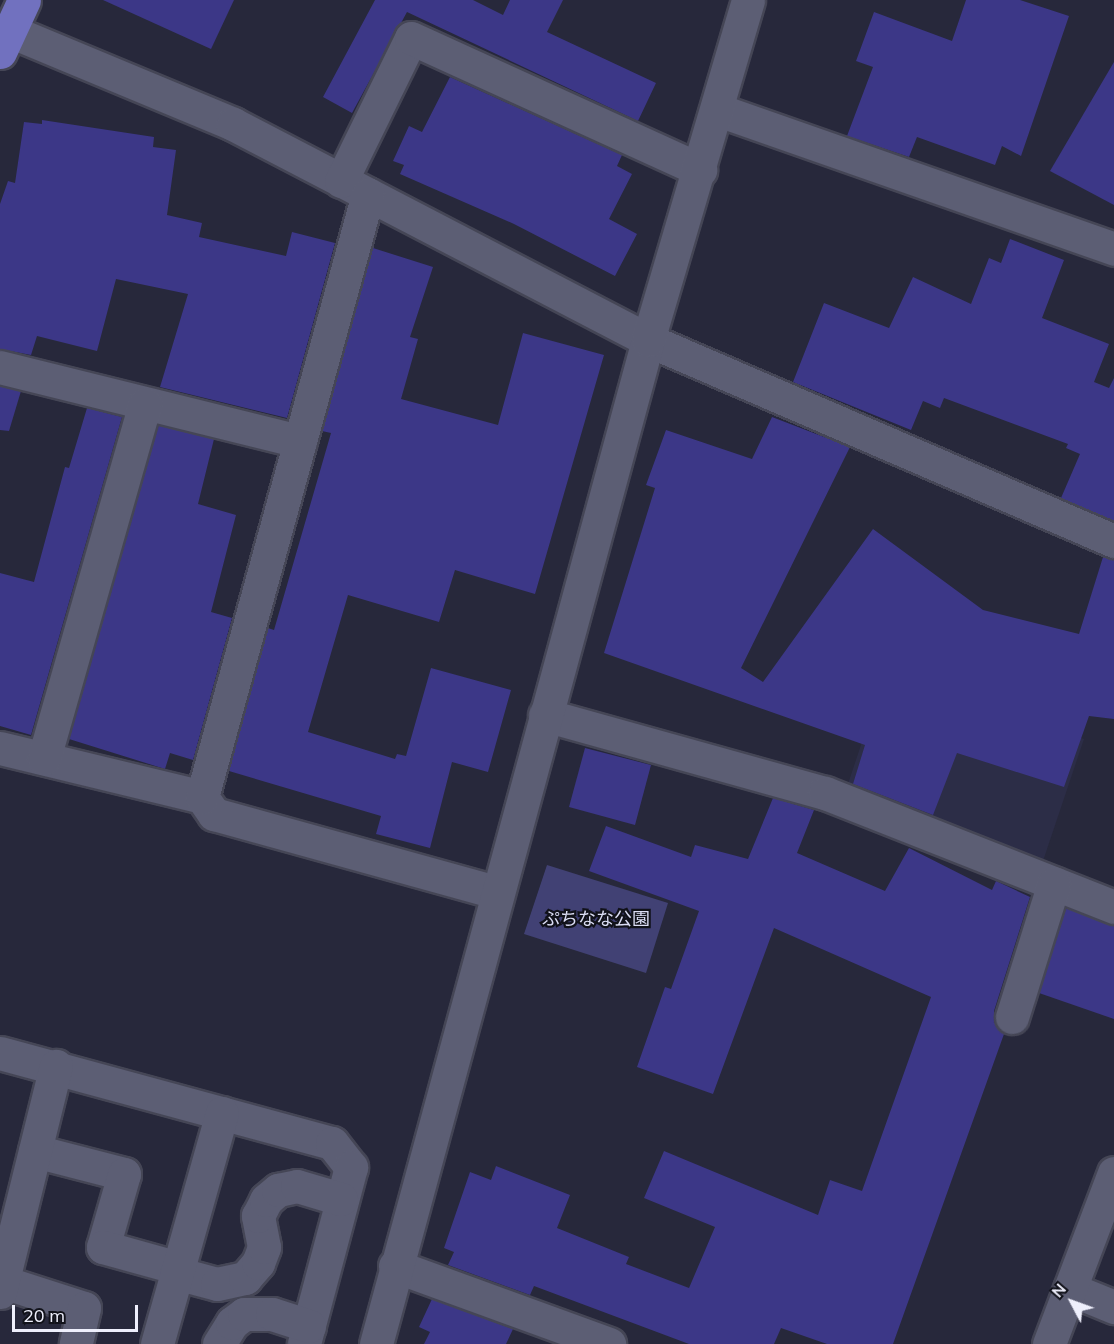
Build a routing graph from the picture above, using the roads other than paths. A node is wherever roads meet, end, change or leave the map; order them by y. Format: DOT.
graph roads {
  1 [pos="748,0"];
  2 [pos="10,22"];
  3 [pos="718,110"];
  4 [pos="700,170"];
  5 [pos="354,188"];
  6 [pos="1114,249"];
  7 [pos="648,340"];
  8 [pos="0,367"];
  9 [pos="145,404"];
  10 [pos="300,441"];
  11 [pos="1114,542"];
  12 [pos="545,715"];
  13 [pos="0,747"];
  14 [pos="44,758"];
  15 [pos="202,797"];
  16 [pos="1054,883"];
  17 [pos="496,892"];
  18 [pos="1114,907"];
  19 [pos="1012,1017"];
  20 [pos="2,1062"];
  21 [pos="56,1066"];
  22 [pos="222,1113"];
  23 [pos="35,1151"];
  24 [pos="1114,1173"];
  25 [pos="341,1199"];
  26 [pos="395,1266"];
  27 [pos="177,1271"];
  28 [pos="1,1287"];
  29 [pos="1070,1289"];
  30 [pos="1114,1307"];
  31 [pos="307,1335"];
  32 [pos="76,1344"];
  33 [pos="157,1344"];
  34 [pos="219,1344"];
  35 [pos="376,1344"];
  36 [pos="609,1344"];
  37 [pos="1048,1344"];
  1 -- 3 [label="street"];
  2 -- 5 [label="street"];
  3 -- 4 [label="street"];
  3 -- 6 [label="street"];
  4 -- 5 [label="street"];
  4 -- 7 [label="street"];
  5 -- 7 [label="street"];
  5 -- 10 [label="street"];
  7 -- 11 [label="street"];
  7 -- 12 [label="street"];
  8 -- 9 [label="street"];
  9 -- 10 [label="street"];
  9 -- 14 [label="street"];
  10 -- 15 [label="street"];
  12 -- 16 [label="street"];
  12 -- 17 [label="street"];
  13 -- 14 [label="street"];
  14 -- 15 [label="street"];
  15 -- 17 [label="street"];
  16 -- 18 [label="street"];
  16 -- 19 [label="street"];
  17 -- 26 [label="street"];
  20 -- 21 [label="street"];
  21 -- 22 [label="street"];
  21 -- 23 [label="street"];
  22 -- 25 [label="street"];
  22 -- 27 [label="street"];
  23 -- 27 [label="street"];
  23 -- 28 [label="street"];
  24 -- 29 [label="street"];
  25 -- 27 [label="street"];
  25 -- 31 [label="street"];
  26 -- 35 [label="street"];
  26 -- 36 [label="street"];
  27 -- 33 [label="street"];
  28 -- 32 [label="street"];
  29 -- 30 [label="street"];
  29 -- 37 [label="street"];
  31 -- 34 [label="street"];
}
